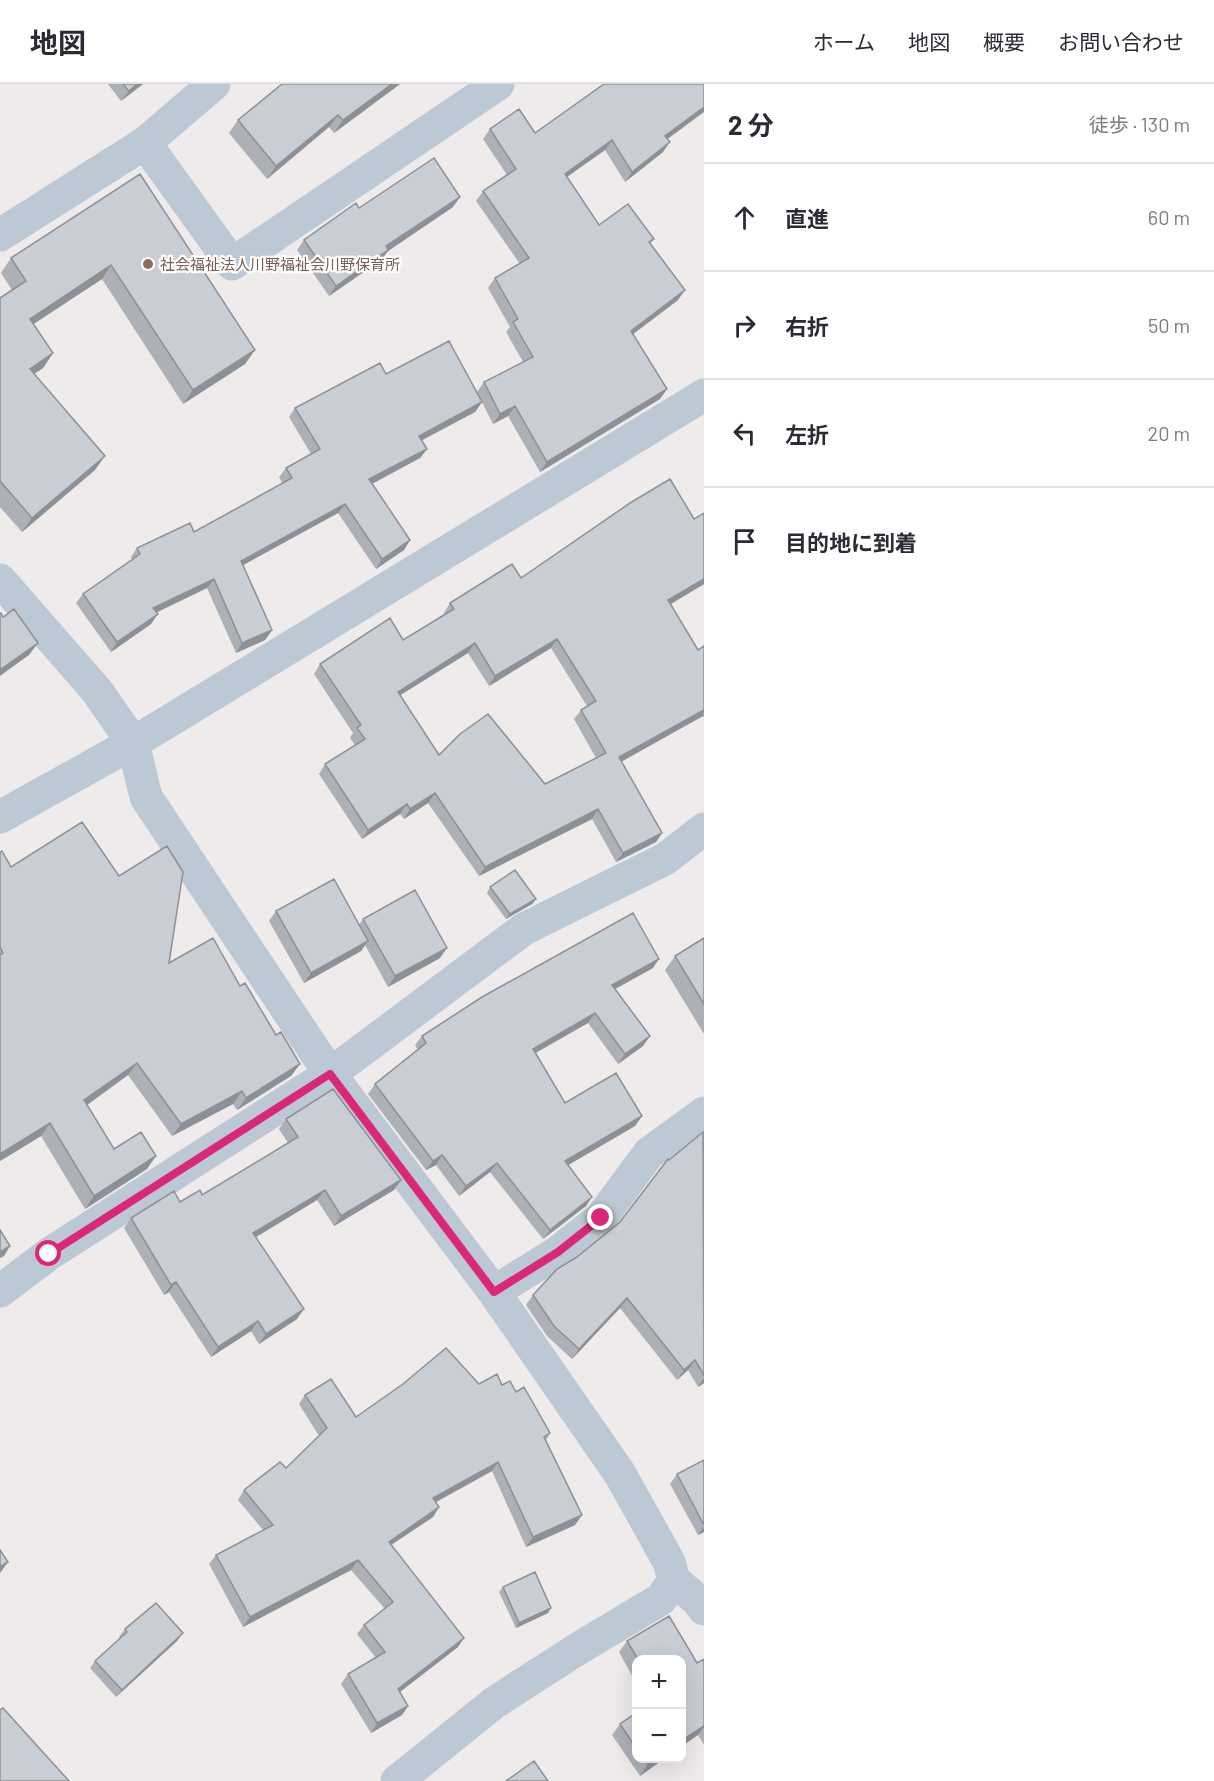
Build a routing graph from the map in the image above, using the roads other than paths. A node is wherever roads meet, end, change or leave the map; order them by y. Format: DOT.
graph roads {
  1 [pos="214,84"];
  2 [pos="498,84"];
  3 [pos="145,143"];
  4 [pos="0,235"];
  5 [pos="704,395"];
  6 [pos="0,580"];
  7 [pos="133,743"];
  8 [pos="0,817"];
  9 [pos="704,829"];
  10 [pos="330,1074"];
  11 [pos="704,1113"];
  12 [pos="0,1291"];
  13 [pos="494,1292"];
  14 [pos="689,1580"];
  15 [pos="704,1610"];
  16 [pos="397,1781"];
  1 -- 3 [label="street"];
  2 -- 3 [label="street"];
  3 -- 4 [label="street"];
  5 -- 7 [label="street"];
  6 -- 7 [label="street"];
  7 -- 8 [label="street"];
  7 -- 10 [label="street"];
  9 -- 10 [label="street"];
  10 -- 12 [label="street"];
  10 -- 13 [label="street"];
  11 -- 13 [label="street"];
  13 -- 14 [label="street"];
  14 -- 15 [label="street"];
  14 -- 16 [label="street"];
}
